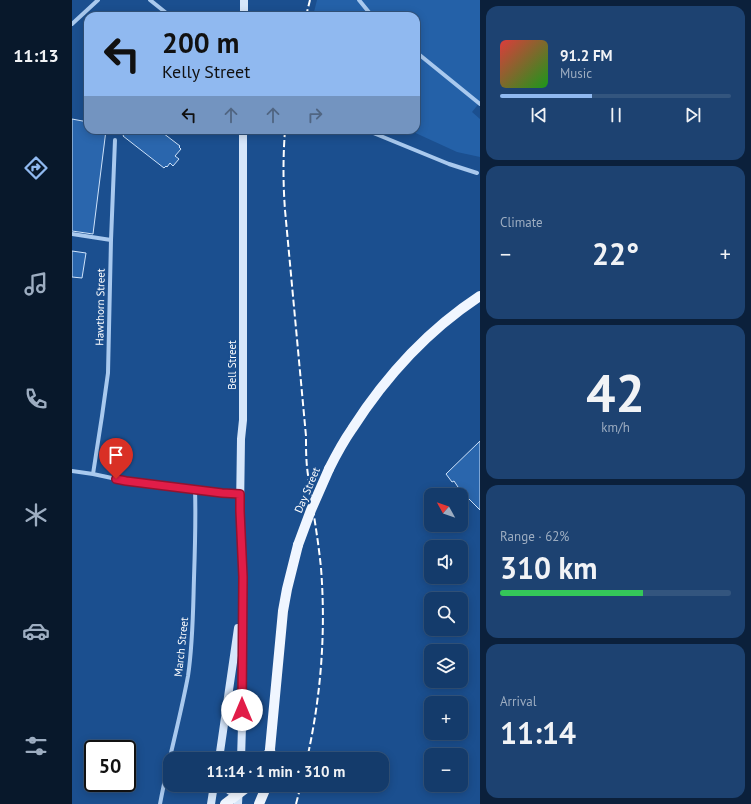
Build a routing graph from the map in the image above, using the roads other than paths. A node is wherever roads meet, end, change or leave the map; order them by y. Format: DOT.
graph roads {
  1 [pos="98,0"];
  2 [pos="150,0"];
  3 [pos="244,0"];
  4 [pos="359,0"];
  5 [pos="85,12"];
  6 [pos="165,12"];
  7 [pos="244,12"];
  8 [pos="369,12"];
  9 [pos="84,13"];
  10 [pos="72,24"];
  11 [pos="420,55"];
  12 [pos="480,104"];
  13 [pos="243,134"];
  14 [pos="376,134"];
  15 [pos="115,140"];
  16 [pos="477,173"];
  17 [pos="72,234"];
  18 [pos="111,240"];
  19 [pos="480,296"];
  20 [pos="72,471"];
  21 [pos="93,474"];
  22 [pos="195,489"];
  23 [pos="240,494"];
  24 [pos="242,599"];
  25 [pos="220,752"];
  26 [pos="243,752"];
  27 [pos="270,752"];
  28 [pos="213,792"];
  29 [pos="236,792"];
  30 [pos="239,792"];
  31 [pos="264,792"];
  32 [pos="160,804"];
  33 [pos="210,804"];
  34 [pos="225,804"];
  35 [pos="238,804"];
  36 [pos="259,804"];
  1 -- 5 [label="street"];
  2 -- 6 [label="street"];
  3 -- 7 [label="main road"];
  4 -- 8 [label="street"];
  9 -- 10 [label="street"];
  11 -- 12 [label="street"];
  13 -- 23 [label="main road, Bell Street"];
  14 -- 16 [label="street"];
  15 -- 18 [label="street, Hawthorn Street"];
  17 -- 18 [label="street"];
  18 -- 21 [label="street, Hawthorn Street"];
  19 -- 27 [label="main road, Day Street, bridge"];
  20 -- 21 [label="street"];
  21 -- 22 [label="street"];
  22 -- 23 [label="street"];
  22 -- 32 [label="street, March Street"];
  23 -- 24 [label="main road, Bell Street"];
  24 -- 25 [label="main road, Bell Street"];
  24 -- 26 [label="main road, Bell Street"];
  28 -- 33 [label="main road"];
  29 -- 34 [label="main road"];
  30 -- 35 [label="main road"];
  31 -- 36 [label="main road"];
}
